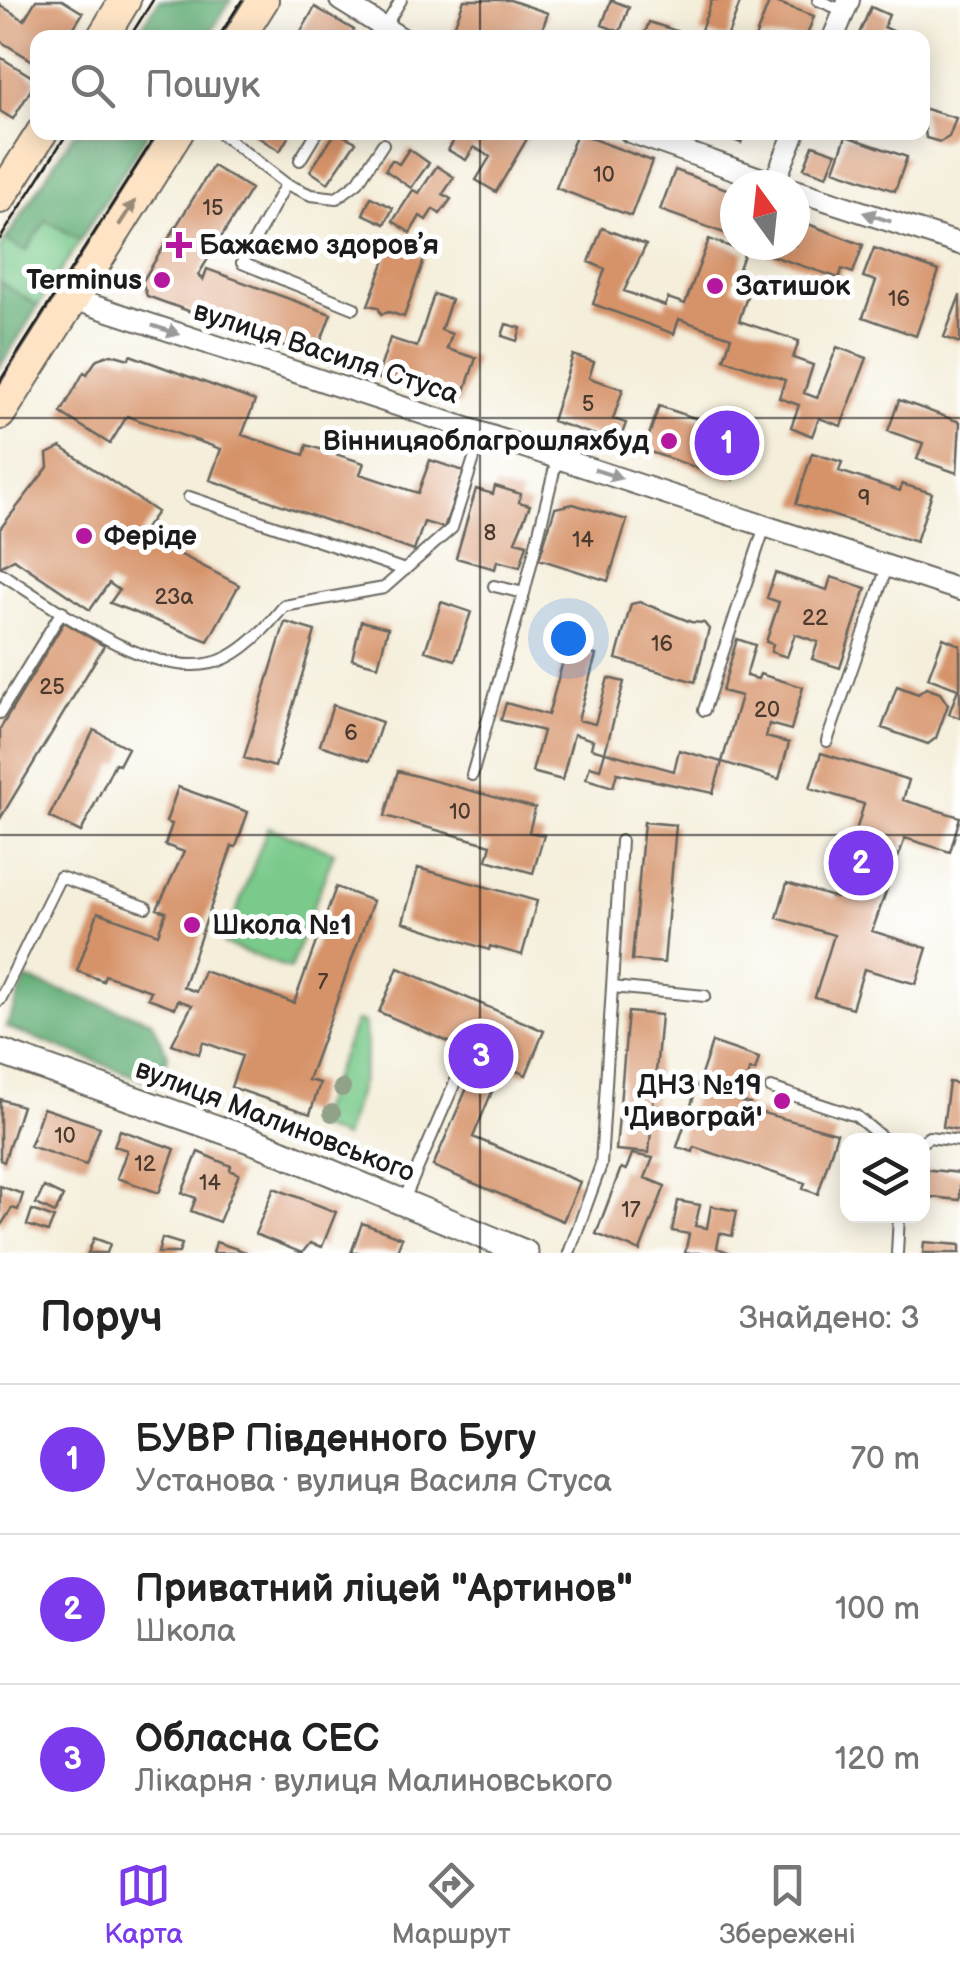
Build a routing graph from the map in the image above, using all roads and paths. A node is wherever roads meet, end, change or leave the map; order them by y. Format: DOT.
graph roads {
  1 [pos="125,0"];
  2 [pos="263,0"];
  3 [pos="340,0"];
  4 [pos="401,0"];
  5 [pos="818,0"];
  6 [pos="846,6"];
  7 [pos="107,30"];
  8 [pos="244,30"];
  9 [pos="382,30"];
  10 [pos="390,30"];
  11 [pos="837,30"];
  12 [pos="37,140"];
  13 [pos="173,140"];
  14 [pos="229,140"];
  15 [pos="313,140"];
  16 [pos="653,140"];
  17 [pos="793,140"];
  18 [pos="382,144"];
  19 [pos="300,160"];
  20 [pos="738,170"];
  21 [pos="787,170"];
  22 [pos="286,184"];
  23 [pos="810,195"];
  24 [pos="0,198"];
  25 [pos="960,244"];
  26 [pos="73,299"];
  27 [pos="354,308"];
  28 [pos="0,414"];
  29 [pos="482,433"];
  30 [pos="558,458"];
  31 [pos="189,497"];
  32 [pos="766,526"];
  33 [pos="887,566"];
  34 [pos="405,570"];
  35 [pos="0,573"];
  36 [pos="494,586"];
  37 [pos="960,590"];
  38 [pos="524,593"];
  39 [pos="62,611"];
  40 [pos="704,710"];
  41 [pos="0,712"];
  42 [pos="827,740"];
  43 [pos="472,775"];
  44 [pos="621,842"];
  45 [pos="146,908"];
  46 [pos="612,988"];
  47 [pos="705,996"];
  48 [pos="0,1000"];
  49 [pos="0,1052"];
  50 [pos="466,1056"];
  51 [pos="772,1088"];
  52 [pos="877,1133"];
  53 [pos="930,1137"];
  54 [pos="960,1142"];
  55 [pos="403,1202"];
  56 [pos="899,1223"];
  57 [pos="526,1253"];
  58 [pos="568,1253"];
  59 [pos="897,1253"];
  1 -- 7 [label="main road"];
  2 -- 8 [label="main road"];
  3 -- 9 [label="street"];
  4 -- 10 [label="lane"];
  5 -- 6 [label="lane"];
  6 -- 11 [label="street"];
  12 -- 24 [label="main road"];
  26 -- 13 [label="main road, one-way"];
  14 -- 22 [label="lane"];
  15 -- 19 [label="lane"];
  16 -- 20 [label="street"];
  17 -- 21 [label="street"];
  18 -- 22 [label="lane"];
  22 -- 27 [label="lane"];
  25 -- 23 [label="street, one-way"];
  26 -- 28 [label="main road"];
  26 -- 29 [label="street, вулиця Василя Стуса, one-way"];
  29 -- 30 [label="street, вулиця Василя Стуса"];
  29 -- 34 [label="lane"];
  30 -- 32 [label="street, вулиця Василя Стуса, one-way"];
  30 -- 38 [label="lane"];
  31 -- 34 [label="lane"];
  32 -- 33 [label="street, вулиця Василя Стуса"];
  32 -- 40 [label="lane"];
  33 -- 37 [label="street, вулиця Василя Стуса"];
  33 -- 42 [label="lane"];
  34 -- 39 [label="lane"];
  35 -- 39 [label="lane"];
  36 -- 38 [label="lane"];
  38 -- 43 [label="lane"];
  39 -- 41 [label="lane"];
  44 -- 46 [label="lane"];
  45 -- 48 [label="lane"];
  46 -- 47 [label="lane"];
  46 -- 58 [label="lane"];
  49 -- 55 [label="street, вулиця Малиновського"];
  50 -- 55 [label="lane"];
  51 -- 52 [label="lane"];
  53 -- 54 [label="lane"];
  55 -- 57 [label="street, вулиця Малиновського"];
  56 -- 59 [label="lane"];
}
